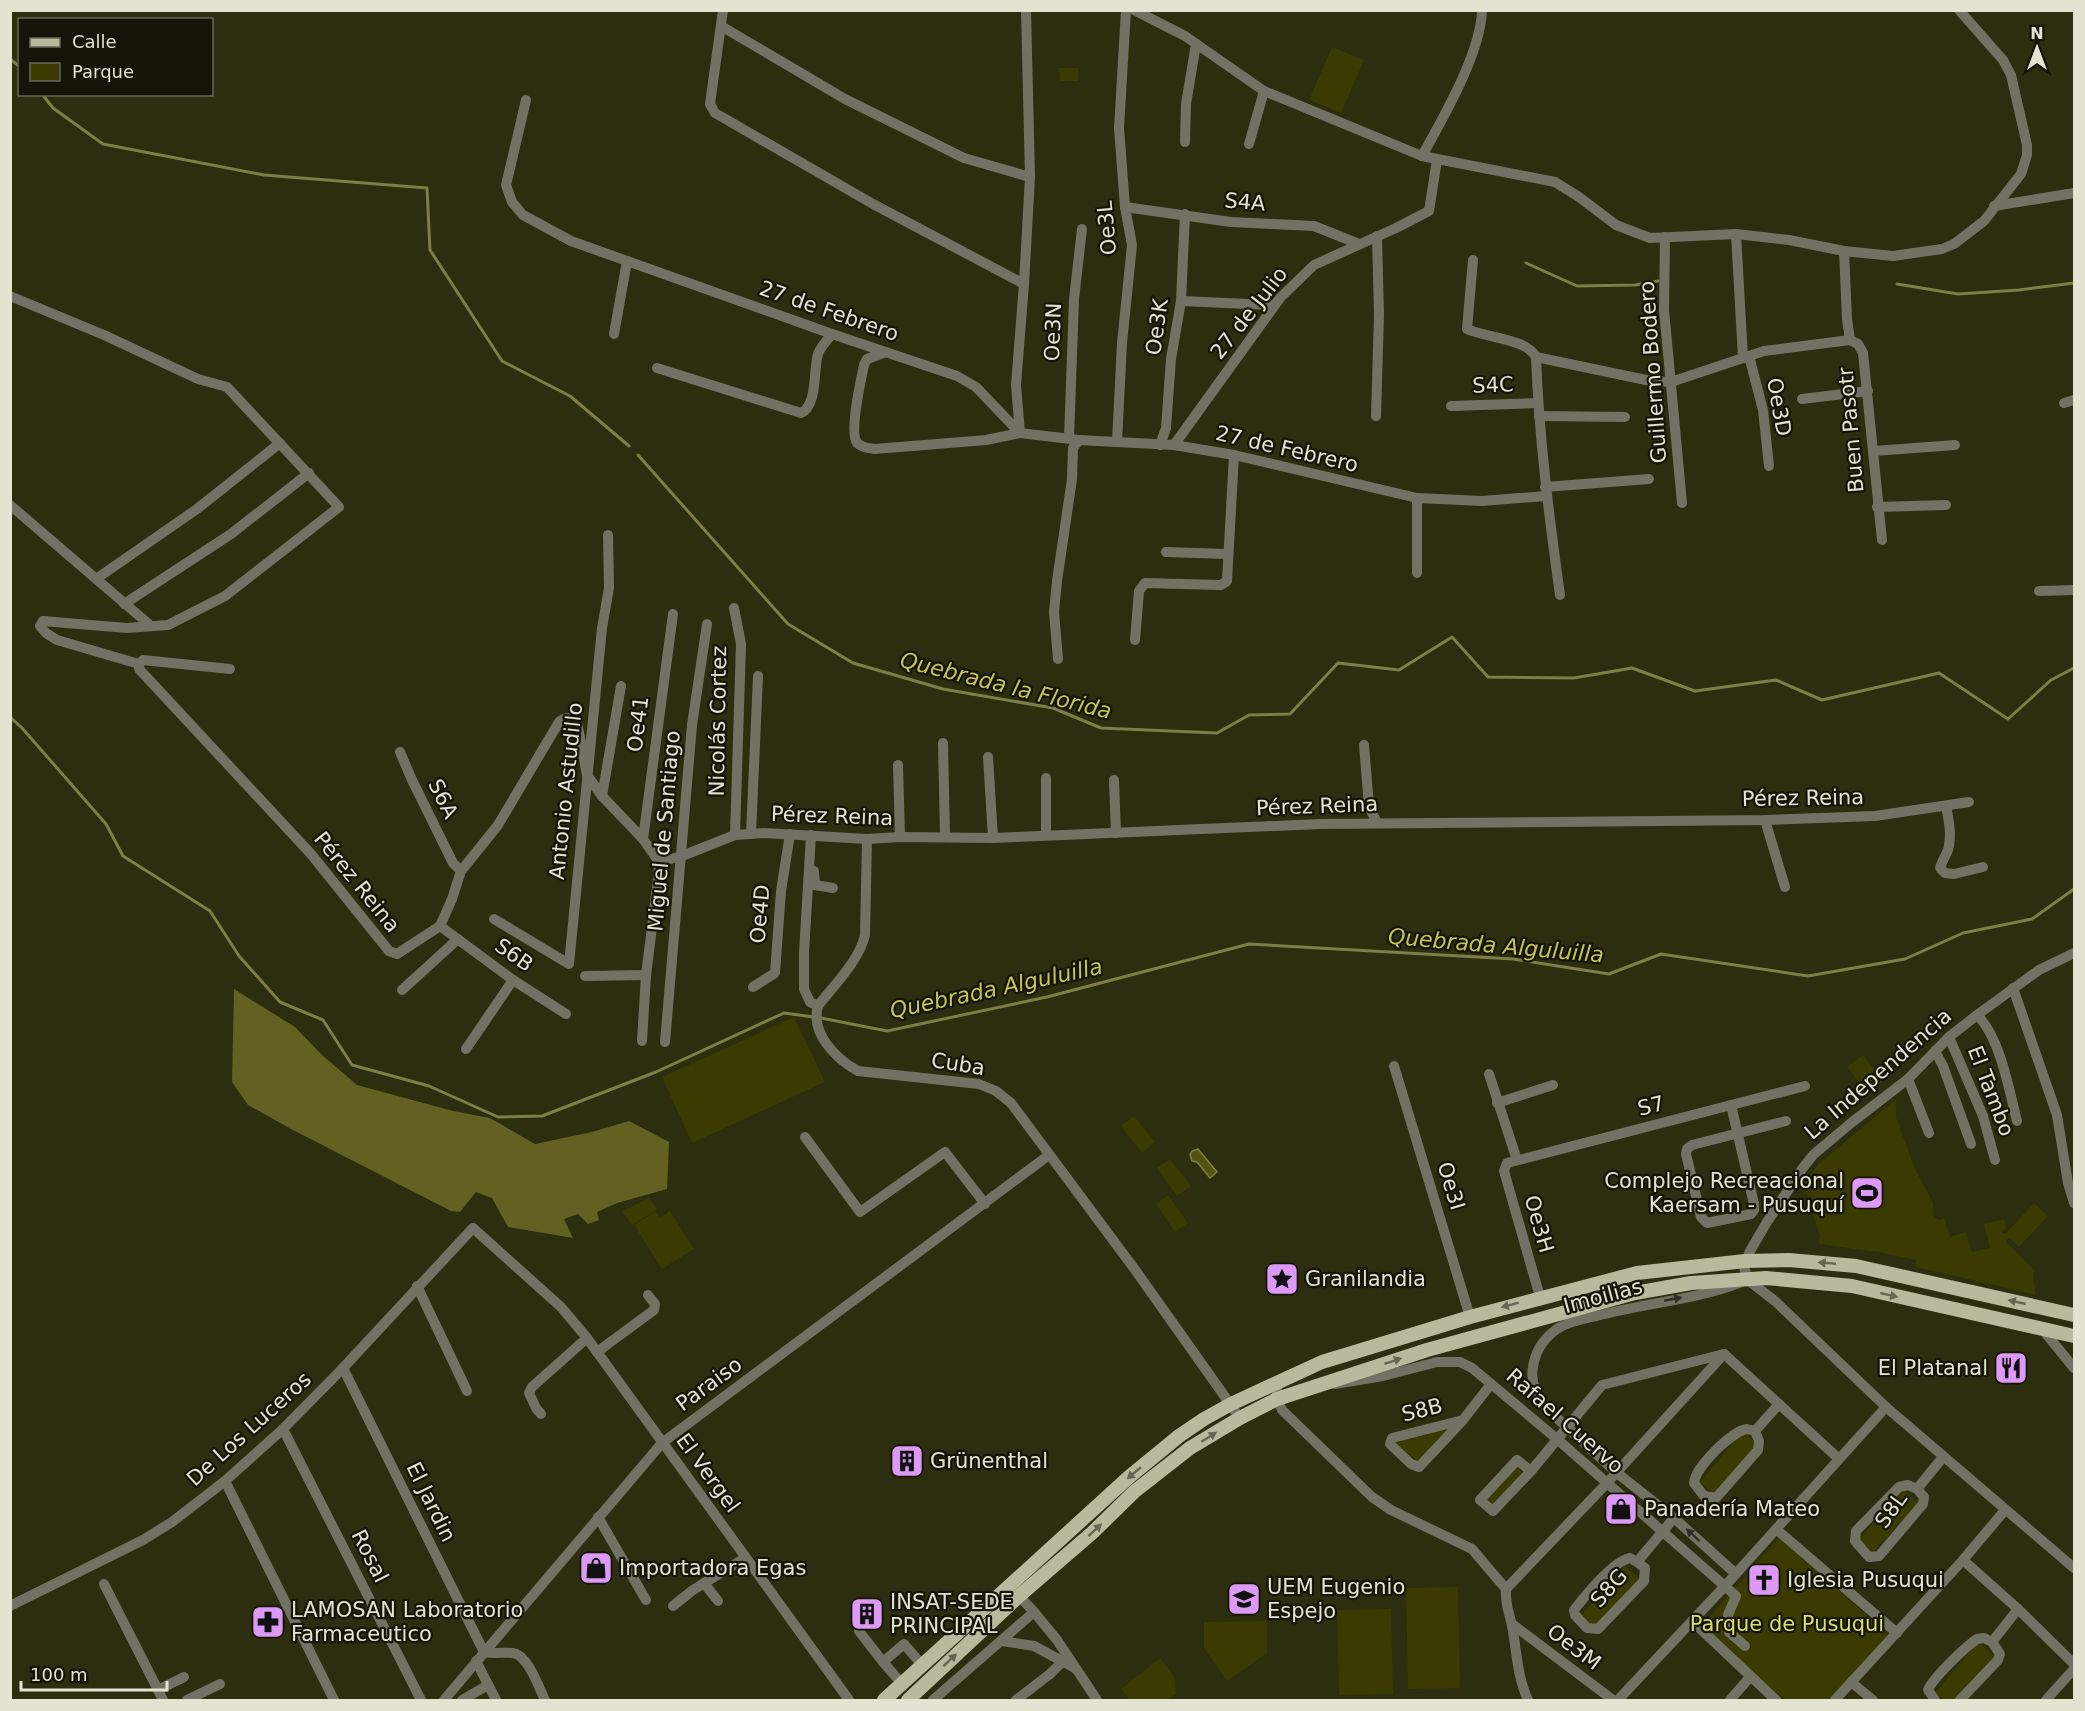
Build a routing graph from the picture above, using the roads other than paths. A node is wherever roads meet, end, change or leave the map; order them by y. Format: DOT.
graph roads {
  1 [pos="723,10"];
  2 [pos="1026,10"];
  3 [pos="1126,10"];
  4 [pos="1134,10"];
  5 [pos="1482,10"];
  6 [pos="1959,10"];
  7 [pos="721,26"];
  8 [pos="1196,44"];
  9 [pos="1264,92"];
  10 [pos="526,100"];
  11 [pos="1185,142"];
  12 [pos="1249,144"];
  13 [pos="1422,156"];
  14 [pos="1437,160"];
  15 [pos="1030,177"];
  16 [pos="2074,193"];
  17 [pos="1125,207"];
  18 [pos="1994,207"];
  19 [pos="1185,214"];
  20 [pos="1082,230"];
  21 [pos="1736,234"];
  22 [pos="1377,236"];
  23 [pos="1665,237"];
  24 [pos="1359,244"];
  25 [pos="1844,251"];
  26 [pos="1473,260"];
  27 [pos="627,261"];
  28 [pos="1024,284"];
  29 [pos="10,296"];
  30 [pos="1181,301"];
  31 [pos="1274,305"];
  32 [pos="614,334"];
  33 [pos="832,334"];
  34 [pos="1850,339"];
  35 [pos="886,352"];
  36 [pos="1536,357"];
  37 [pos="1746,357"];
  38 [pos="657,368"];
  39 [pos="1671,382"];
  40 [pos="1868,391"];
  41 [pos="1802,399"];
  42 [pos="1538,403"];
  43 [pos="1451,406"];
  44 [pos="1376,416"];
  45 [pos="1539,416"];
  46 [pos="1624,417"];
  47 [pos="1020,433"];
  48 [pos="1074,439"];
  49 [pos="1117,442"];
  50 [pos="280,443"];
  51 [pos="1160,445"];
  52 [pos="1174,445"];
  53 [pos="1955,445"];
  54 [pos="1874,451"];
  55 [pos="1234,455"];
  56 [pos="1769,466"];
  57 [pos="309,473"];
  58 [pos="1649,479"];
  59 [pos="1546,492"];
  60 [pos="1417,498"];
  61 [pos="1682,503"];
  62 [pos="10,505"];
  63 [pos="1946,505"];
  64 [pos="1877,507"];
  65 [pos="608,535"];
  66 [pos="1882,540"];
  67 [pos="1166,552"];
  68 [pos="1227,554"];
  69 [pos="1417,573"];
  70 [pos="96,579"];
  71 [pos="2074,590"];
  72 [pos="2039,591"];
  73 [pos="1560,596"];
  74 [pos="124,604"];
  75 [pos="734,608"];
  76 [pos="673,614"];
  77 [pos="707,624"];
  78 [pos="151,626"];
  79 [pos="1135,640"];
  80 [pos="1058,659"];
  81 [pos="139,664"];
  82 [pos="230,669"];
  83 [pos="758,676"];
  84 [pos="621,686"];
  85 [pos="943,743"];
  86 [pos="1364,745"];
  87 [pos="400,752"];
  88 [pos="988,757"];
  89 [pos="898,765"];
  90 [pos="587,776"];
  91 [pos="1046,778"];
  92 [pos="1114,780"];
  93 [pos="602,796"];
  94 [pos="1969,802"];
  95 [pos="1946,806"];
  96 [pos="1765,820"];
  97 [pos="1377,824"];
  98 [pos="1116,833"];
  99 [pos="751,834"];
  100 [pos="790,834"];
  101 [pos="1046,834"];
  102 [pos="735,835"];
  103 [pos="813,835"];
  104 [pos="900,837"];
  105 [pos="945,837"];
  106 [pos="993,838"];
  107 [pos="643,839"];
  108 [pos="867,839"];
  109 [pos="682,856"];
  110 [pos="658,862"];
  111 [pos="457,867"];
  112 [pos="1983,867"];
  113 [pos="1785,887"];
  114 [pos="833,888"];
  115 [pos="494,919"];
  116 [pos="440,926"];
  117 [pos="458,939"];
  118 [pos="2074,953"];
  119 [pos="646,975"];
  120 [pos="585,976"];
  121 [pos="513,980"];
  122 [pos="753,987"];
  123 [pos="2013,988"];
  124 [pos="402,990"];
  125 [pos="818,1006"];
  126 [pos="566,1014"];
  127 [pos="1977,1015"];
  128 [pos="1949,1037"];
  129 [pos="642,1041"];
  130 [pos="665,1042"];
  131 [pos="466,1049"];
  132 [pos="1935,1051"];
  133 [pos="1394,1066"];
  134 [pos="1489,1074"];
  135 [pos="1908,1079"];
  136 [pos="1552,1085"];
  137 [pos="1805,1086"];
  138 [pos="1497,1103"];
  139 [pos="1731,1105"];
  140 [pos="1786,1121"];
  141 [pos="2017,1121"];
  142 [pos="1737,1133"];
  143 [pos="1929,1133"];
  144 [pos="805,1137"];
  145 [pos="1971,1144"];
  146 [pos="1049,1155"];
  147 [pos="1995,1160"];
  148 [pos="1512,1161"];
  149 [pos="2074,1203"];
  150 [pos="985,1204"];
  151 [pos="473,1227"];
  152 [pos="1745,1261"];
  153 [pos="1748,1280"];
  154 [pos="417,1286"];
  155 [pos="648,1295"];
  156 [pos="1540,1297"];
  157 [pos="2074,1315"];
  158 [pos="1470,1317"];
  159 [pos="2043,1330"];
  160 [pos="2074,1336"];
  161 [pos="587,1338"];
  162 [pos="597,1352"];
  163 [pos="1724,1354"];
  164 [pos="343,1368"];
  165 [pos="2074,1368"];
  166 [pos="1277,1381"];
  167 [pos="1491,1384"];
  168 [pos="1314,1386"];
  169 [pos="467,1391"];
  170 [pos="1277,1399"];
  171 [pos="1231,1404"];
  172 [pos="1779,1404"];
  173 [pos="1886,1407"];
  174 [pos="541,1414"];
  175 [pos="1240,1418"];
  176 [pos="1463,1420"];
  177 [pos="1567,1427"];
  178 [pos="283,1429"];
  179 [pos="1755,1431"];
  180 [pos="1557,1439"];
  181 [pos="662,1443"];
  182 [pos="1943,1457"];
  183 [pos="1838,1458"];
  184 [pos="1531,1471"];
  185 [pos="1617,1473"];
  186 [pos="225,1481"];
  187 [pos="1607,1483"];
  188 [pos="1917,1489"];
  189 [pos="2005,1510"];
  190 [pos="598,1517"];
  191 [pos="1674,1518"];
  192 [pos="1776,1529"];
  193 [pos="1664,1531"];
  194 [pos="745,1558"];
  195 [pos="1963,1560"];
  196 [pos="1637,1562"];
  197 [pos="2074,1568"];
  198 [pos="1736,1574"];
  199 [pos="704,1583"];
  200 [pos="104,1584"];
  201 [pos="1724,1587"];
  202 [pos="1506,1588"];
  203 [pos="1019,1596"];
  204 [pos="646,1600"];
  205 [pos="718,1601"];
  206 [pos="10,1606"];
  207 [pos="673,1606"];
  208 [pos="2018,1610"];
  209 [pos="1034,1612"];
  210 [pos="1692,1621"];
  211 [pos="1512,1624"];
  212 [pos="858,1631"];
  213 [pos="1897,1633"];
  214 [pos="1002,1641"];
  215 [pos="1992,1642"];
  216 [pos="1745,1646"];
  217 [pos="484,1652"];
  218 [pos="476,1661"];
  219 [pos="883,1662"];
  220 [pos="1062,1662"];
  221 [pos="2074,1664"];
  222 [pos="923,1666"];
  223 [pos="1075,1668"];
  224 [pos="2074,1669"];
  225 [pos="184,1677"];
  226 [pos="1750,1677"];
  227 [pos="1851,1682"];
  228 [pos="220,1684"];
  229 [pos="925,1684"];
  230 [pos="488,1685"];
  231 [pos="903,1685"];
  232 [pos="158,1689"];
  233 [pos="935,1698"];
  234 [pos="163,1701"];
  235 [pos="187,1701"];
  236 [pos="334,1701"];
  237 [pos="421,1701"];
  238 [pos="444,1701"];
  239 [pos="462,1701"];
  240 [pos="496,1701"];
  241 [pos="545,1701"];
  242 [pos="849,1701"];
  243 [pos="884,1701"];
  244 [pos="908,1701"];
  245 [pos="1016,1701"];
  246 [pos="1097,1701"];
  247 [pos="1528,1701"];
  248 [pos="1613,1701"];
  249 [pos="1618,1701"];
  250 [pos="1731,1701"];
  251 [pos="1776,1701"];
  252 [pos="1835,1701"];
  253 [pos="1873,1701"];
  254 [pos="1935,1701"];
  255 [pos="1960,1701"];
  256 [pos="2046,1701"];
  1 -- 7 [label="street"];
  2 -- 15 [label="street"];
  3 -- 17 [label="street, Oe3L"];
  4 -- 8 [label="street"];
  5 -- 13 [label="street"];
  6 -- 18 [label="street"];
  7 -- 15 [label="street"];
  7 -- 28 [label="street"];
  8 -- 9 [label="street"];
  8 -- 11 [label="street"];
  9 -- 12 [label="street"];
  9 -- 13 [label="street"];
  10 -- 27 [label="street, 27 de Febrero"];
  13 -- 14 [label="street"];
  14 -- 22 [label="street, 27 de Julio"];
  14 -- 23 [label="street"];
  15 -- 28 [label="street"];
  16 -- 18 [label="street"];
  17 -- 19 [label="street, S4A"];
  17 -- 49 [label="street, Oe3L"];
  18 -- 25 [label="street"];
  19 -- 24 [label="street, S4A"];
  19 -- 30 [label="street, Oe3K"];
  20 -- 48 [label="street, Oe3N"];
  21 -- 23 [label="street"];
  21 -- 25 [label="street"];
  21 -- 37 [label="street, Oe3D"];
  22 -- 24 [label="street, 27 de Julio"];
  22 -- 44 [label="street"];
  23 -- 39 [label="street, Guillermo Bodero"];
  24 -- 31 [label="street, 27 de Julio"];
  25 -- 34 [label="street, Buen Pasotr"];
  26 -- 36 [label="street"];
  27 -- 32 [label="street"];
  27 -- 33 [label="street, 27 de Febrero"];
  28 -- 47 [label="street"];
  29 -- 50 [label="street"];
  30 -- 31 [label="street"];
  30 -- 51 [label="street, Oe3K"];
  31 -- 52 [label="street, 27 de Julio"];
  33 -- 35 [label="street, 27 de Febrero"];
  33 -- 38 [label="street"];
  34 -- 37 [label="street"];
  34 -- 40 [label="street, Buen Pasotr"];
  35 -- 47 [label="street, 27 de Febrero"];
  35 -- 47 [label="street"];
  36 -- 39 [label="street"];
  36 -- 42 [label="street"];
  37 -- 39 [label="street"];
  37 -- 56 [label="street, Oe3D"];
  39 -- 61 [label="street, Guillermo Bodero"];
  40 -- 41 [label="street"];
  40 -- 54 [label="street, Buen Pasotr"];
  42 -- 43 [label="street, S4C"];
  42 -- 45 [label="street"];
  45 -- 46 [label="street"];
  45 -- 59 [label="street"];
  47 -- 48 [label="street, 27 de Febrero"];
  48 -- 49 [label="street, 27 de Febrero"];
  48 -- 80 [label="street, Oe3N"];
  49 -- 51 [label="street, 27 de Febrero"];
  50 -- 57 [label="street"];
  50 -- 70 [label="street"];
  51 -- 52 [label="street, 27 de Febrero"];
  52 -- 55 [label="street, 27 de Febrero"];
  53 -- 54 [label="street"];
  54 -- 64 [label="street, Buen Pasotr"];
  55 -- 60 [label="street, 27 de Febrero"];
  55 -- 68 [label="street"];
  57 -- 74 [label="street"];
  57 -- 78 [label="street"];
  58 -- 59 [label="street, 27 de Febrero"];
  59 -- 60 [label="street, 27 de Febrero"];
  59 -- 73 [label="street"];
  60 -- 69 [label="street"];
  62 -- 70 [label="street"];
  63 -- 64 [label="street"];
  64 -- 66 [label="street, Buen Pasotr"];
  65 -- 90 [label="street, Antonio Astudillo"];
  67 -- 68 [label="street"];
  68 -- 79 [label="street"];
  70 -- 74 [label="street"];
  71 -- 72 [label="street"];
  74 -- 78 [label="street"];
  75 -- 102 [label="street, Nicolás Cortez"];
  76 -- 107 [label="street, Oe41"];
  77 -- 109 [label="street, Miguel de Santiago"];
  78 -- 81 [label="street"];
  81 -- 82 [label="street"];
  81 -- 116 [label="street, Pérez Reina"];
  83 -- 99 [label="street"];
  84 -- 93 [label="street"];
  85 -- 105 [label="street"];
  86 -- 97 [label="street"];
  87 -- 111 [label="street, S6A"];
  88 -- 106 [label="street"];
  89 -- 104 [label="street"];
  90 -- 93 [label="street"];
  90 -- 111 [label="street"];
  90 -- 115 [label="street, Antonio Astudillo"];
  91 -- 101 [label="street"];
  92 -- 98 [label="street"];
  93 -- 107 [label="street"];
  94 -- 95 [label="street, Pérez Reina"];
  95 -- 96 [label="street, Pérez Reina"];
  95 -- 112 [label="street"];
  96 -- 97 [label="street, Pérez Reina"];
  96 -- 113 [label="street"];
  97 -- 98 [label="street, Pérez Reina"];
  98 -- 101 [label="street, Pérez Reina"];
  99 -- 100 [label="street, Pérez Reina"];
  99 -- 102 [label="street, Pérez Reina"];
  100 -- 103 [label="street, Pérez Reina"];
  100 -- 122 [label="street, Oe4D"];
  101 -- 106 [label="street, Pérez Reina"];
  102 -- 109 [label="street, Pérez Reina"];
  103 -- 108 [label="street, Pérez Reina"];
  103 -- 114 [label="street"];
  103 -- 125 [label="street"];
  104 -- 105 [label="street, Pérez Reina"];
  104 -- 108 [label="street, Pérez Reina"];
  105 -- 106 [label="street, Pérez Reina"];
  107 -- 110 [label="street"];
  108 -- 125 [label="street"];
  109 -- 110 [label="street, Pérez Reina"];
  109 -- 130 [label="street, Miguel de Santiago"];
  110 -- 119 [label="street"];
  111 -- 116 [label="street"];
  116 -- 117 [label="street, S6B"];
  117 -- 121 [label="street, S6B"];
  117 -- 124 [label="street"];
  118 -- 123 [label="street, La Independencia"];
  119 -- 120 [label="street"];
  119 -- 129 [label="street"];
  121 -- 126 [label="street, S6B"];
  121 -- 131 [label="street"];
  123 -- 127 [label="street, La Independencia"];
  123 -- 149 [label="street"];
  125 -- 146 [label="street, Cuba"];
  127 -- 128 [label="street, La Independencia"];
  127 -- 141 [label="street"];
  128 -- 132 [label="street, La Independencia"];
  128 -- 147 [label="street, El Tambo"];
  132 -- 135 [label="street, La Independencia"];
  132 -- 145 [label="street"];
  133 -- 158 [label="street, Oe3I"];
  134 -- 138 [label="street, Oe3H"];
  135 -- 143 [label="street"];
  135 -- 152 [label="street, La Independencia"];
  136 -- 138 [label="street"];
  137 -- 139 [label="street, S7"];
  138 -- 148 [label="street, Oe3H"];
  139 -- 142 [label="street"];
  139 -- 148 [label="street, S7"];
  140 -- 142 [label="street"];
  142 -- 142 [label="street"];
  144 -- 150 [label="street"];
  146 -- 150 [label="street, Paraiso"];
  146 -- 171 [label="street, Cuba"];
  148 -- 156 [label="street, Oe3H"];
  150 -- 181 [label="street, Paraiso"];
  151 -- 154 [label="street, De Los Luceros"];
  151 -- 161 [label="street, El Vergel"];
  152 -- 153 [label="street"];
  152 -- 156 [label="main road"];
  157 -- 152 [label="main road, one-way"];
  153 -- 159 [label="main road, one-way"];
  168 -- 153 [label="main road, one-way"];
  153 -- 173 [label="street"];
  177 -- 153 [label="street, Imoilias, one-way"];
  154 -- 164 [label="street, De Los Luceros"];
  154 -- 169 [label="street"];
  155 -- 162 [label="street"];
  156 -- 158 [label="main road, one-way"];
  158 -- 166 [label="main road"];
  159 -- 160 [label="main road"];
  159 -- 165 [label="street"];
  161 -- 162 [label="street, El Vergel"];
  161 -- 174 [label="street"];
  162 -- 181 [label="street, El Vergel"];
  163 -- 172 [label="street"];
  163 -- 177 [label="street"];
  163 -- 185 [label="street"];
  164 -- 178 [label="street, De Los Luceros"];
  164 -- 217 [label="street, El Jardin"];
  166 -- 170 [label="street"];
  166 -- 171 [label="main road"];
  167 -- 168 [label="street, Rafael Cuervo"];
  167 -- 176 [label="street, S8B"];
  167 -- 180 [label="street, Rafael Cuervo"];
  168 -- 170 [label="main road"];
  170 -- 175 [label="main road"];
  170 -- 202 [label="street"];
  171 -- 175 [label="street"];
  171 -- 222 [label="main road, one-way"];
  172 -- 179 [label="street"];
  172 -- 183 [label="street"];
  173 -- 182 [label="street"];
  173 -- 183 [label="street"];
  203 -- 175 [label="main road, one-way"];
  176 -- 176 [label="street, S8B"];
  177 -- 180 [label="street"];
  177 -- 185 [label="street, Imoilias"];
  178 -- 186 [label="street, De Los Luceros"];
  178 -- 237 [label="street, Rosal"];
  179 -- 179 [label="street"];
  180 -- 184 [label="street"];
  180 -- 187 [label="street, Rafael Cuervo"];
  181 -- 190 [label="street, Paraiso"];
  181 -- 194 [label="street, El Vergel"];
  182 -- 188 [label="street, S8L"];
  182 -- 189 [label="street"];
  183 -- 192 [label="street"];
  184 -- 184 [label="street"];
  185 -- 187 [label="street"];
  185 -- 191 [label="street, Imoilias"];
  186 -- 206 [label="street, De Los Luceros"];
  186 -- 236 [label="street"];
  187 -- 193 [label="street, Rafael Cuervo"];
  187 -- 202 [label="street"];
  188 -- 188 [label="street, S8L"];
  189 -- 195 [label="street"];
  189 -- 197 [label="street"];
  190 -- 204 [label="street"];
  190 -- 217 [label="street, Paraiso"];
  191 -- 193 [label="street, S8G"];
  198 -- 191 [label="street, Imoilias, one-way"];
  192 -- 198 [label="street"];
  192 -- 213 [label="street"];
  193 -- 196 [label="street, S8G"];
  193 -- 201 [label="street, Rafael Cuervo"];
  194 -- 199 [label="street"];
  194 -- 242 [label="street, El Vergel"];
  195 -- 208 [label="street"];
  195 -- 213 [label="street"];
  196 -- 196 [label="street, S8G"];
  198 -- 201 [label="street"];
  199 -- 205 [label="street"];
  199 -- 207 [label="street"];
  200 -- 232 [label="street"];
  201 -- 210 [label="street"];
  201 -- 216 [label="street"];
  202 -- 211 [label="street"];
  203 -- 209 [label="street"];
  229 -- 203 [label="main road, one-way"];
  208 -- 215 [label="street"];
  208 -- 221 [label="street"];
  209 -- 214 [label="street"];
  209 -- 223 [label="street"];
  210 -- 226 [label="street"];
  210 -- 249 [label="street"];
  211 -- 247 [label="street"];
  211 -- 248 [label="street, Oe3M"];
  212 -- 219 [label="street"];
  213 -- 227 [label="street"];
  214 -- 220 [label="street"];
  214 -- 233 [label="street"];
  215 -- 254 [label="street"];
  215 -- 255 [label="street"];
  217 -- 218 [label="street, Paraiso"];
  217 -- 241 [label="street"];
  218 -- 230 [label="street"];
  218 -- 238 [label="street, Paraiso"];
  219 -- 222 [label="street"];
  219 -- 231 [label="street"];
  220 -- 223 [label="street"];
  220 -- 245 [label="street"];
  222 -- 231 [label="main road"];
  223 -- 246 [label="street"];
  224 -- 256 [label="street"];
  225 -- 232 [label="street"];
  226 -- 250 [label="street"];
  226 -- 251 [label="street"];
  227 -- 252 [label="street"];
  227 -- 253 [label="street"];
  228 -- 235 [label="street"];
  229 -- 233 [label="street"];
  229 -- 244 [label="main road"];
  230 -- 239 [label="street"];
  230 -- 240 [label="street"];
  231 -- 243 [label="main road"];
  232 -- 234 [label="street"];
}
